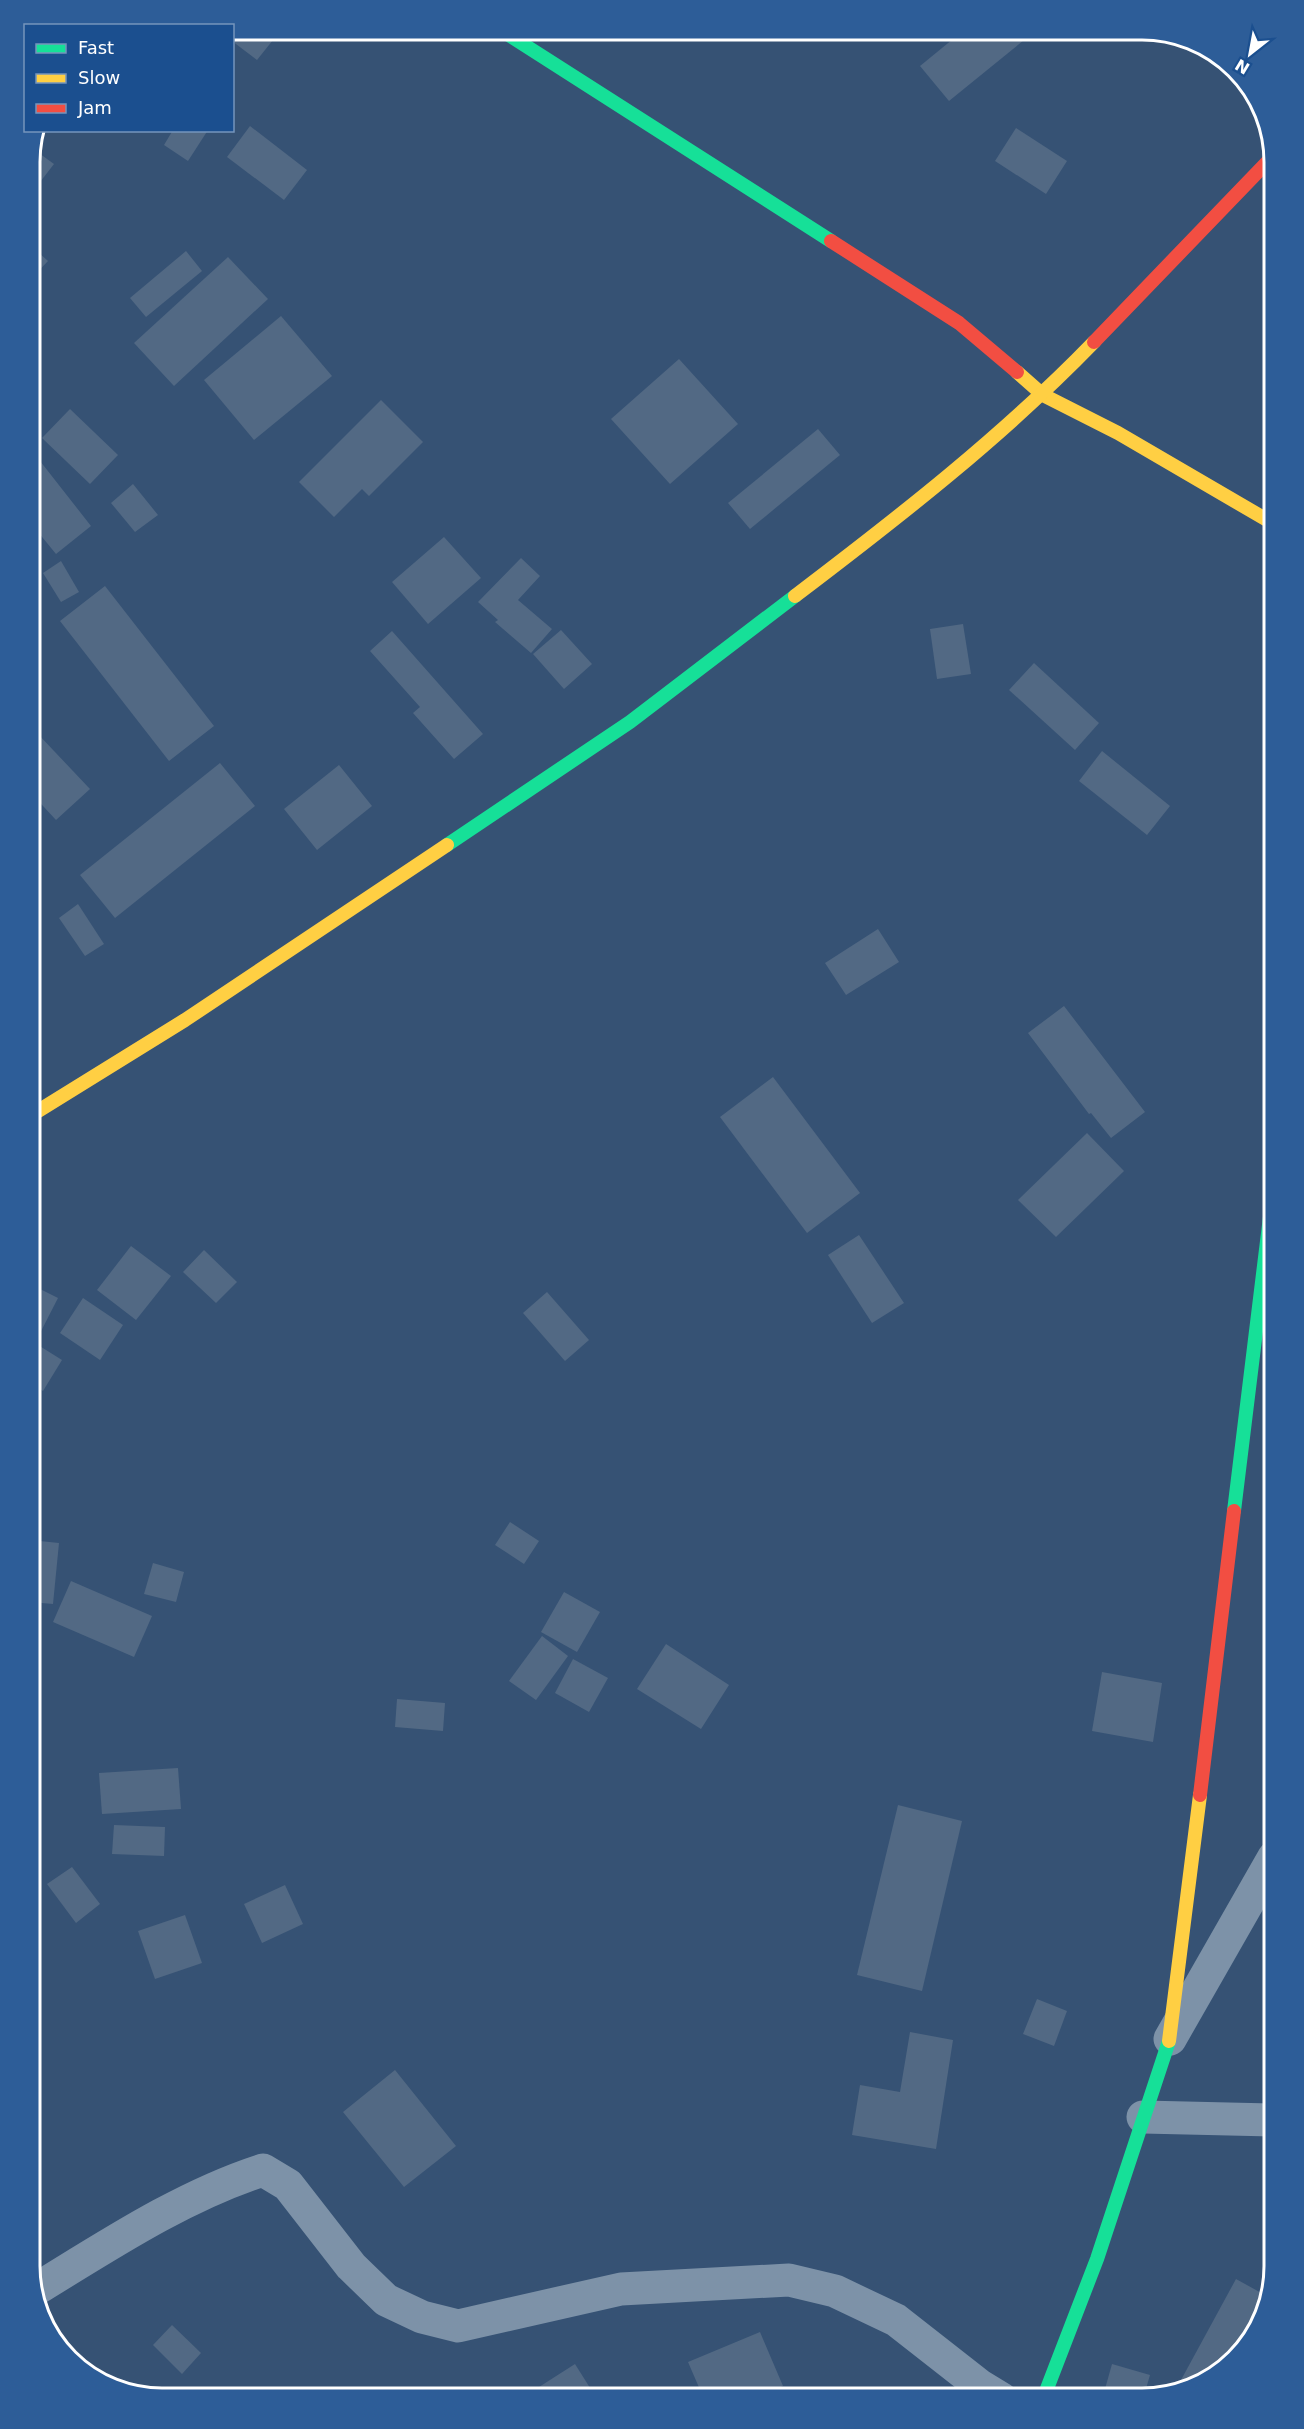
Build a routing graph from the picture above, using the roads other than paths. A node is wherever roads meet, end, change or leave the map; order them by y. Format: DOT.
graph roads {
  1 [pos="517,40"];
  2 [pos="1264,165"];
  3 [pos="1043,395"];
  4 [pos="1264,518"];
  5 [pos="41,1109"];
  6 [pos="1264,1266"];
  7 [pos="1264,1874"];
  8 [pos="1170,2039"];
  9 [pos="1143,2117"];
  10 [pos="1264,2120"];
  11 [pos="42,2286"];
  12 [pos="984,2388"];
  13 [pos="1047,2388"];
  1 -- 3 [label="street"];
  2 -- 3 [label="street"];
  3 -- 4 [label="street"];
  3 -- 5 [label="street"];
  6 -- 8 [label="street"];
  7 -- 8 [label="street"];
  8 -- 9 [label="street"];
  9 -- 10 [label="street"];
  9 -- 13 [label="street"];
  11 -- 12 [label="street"];
}
